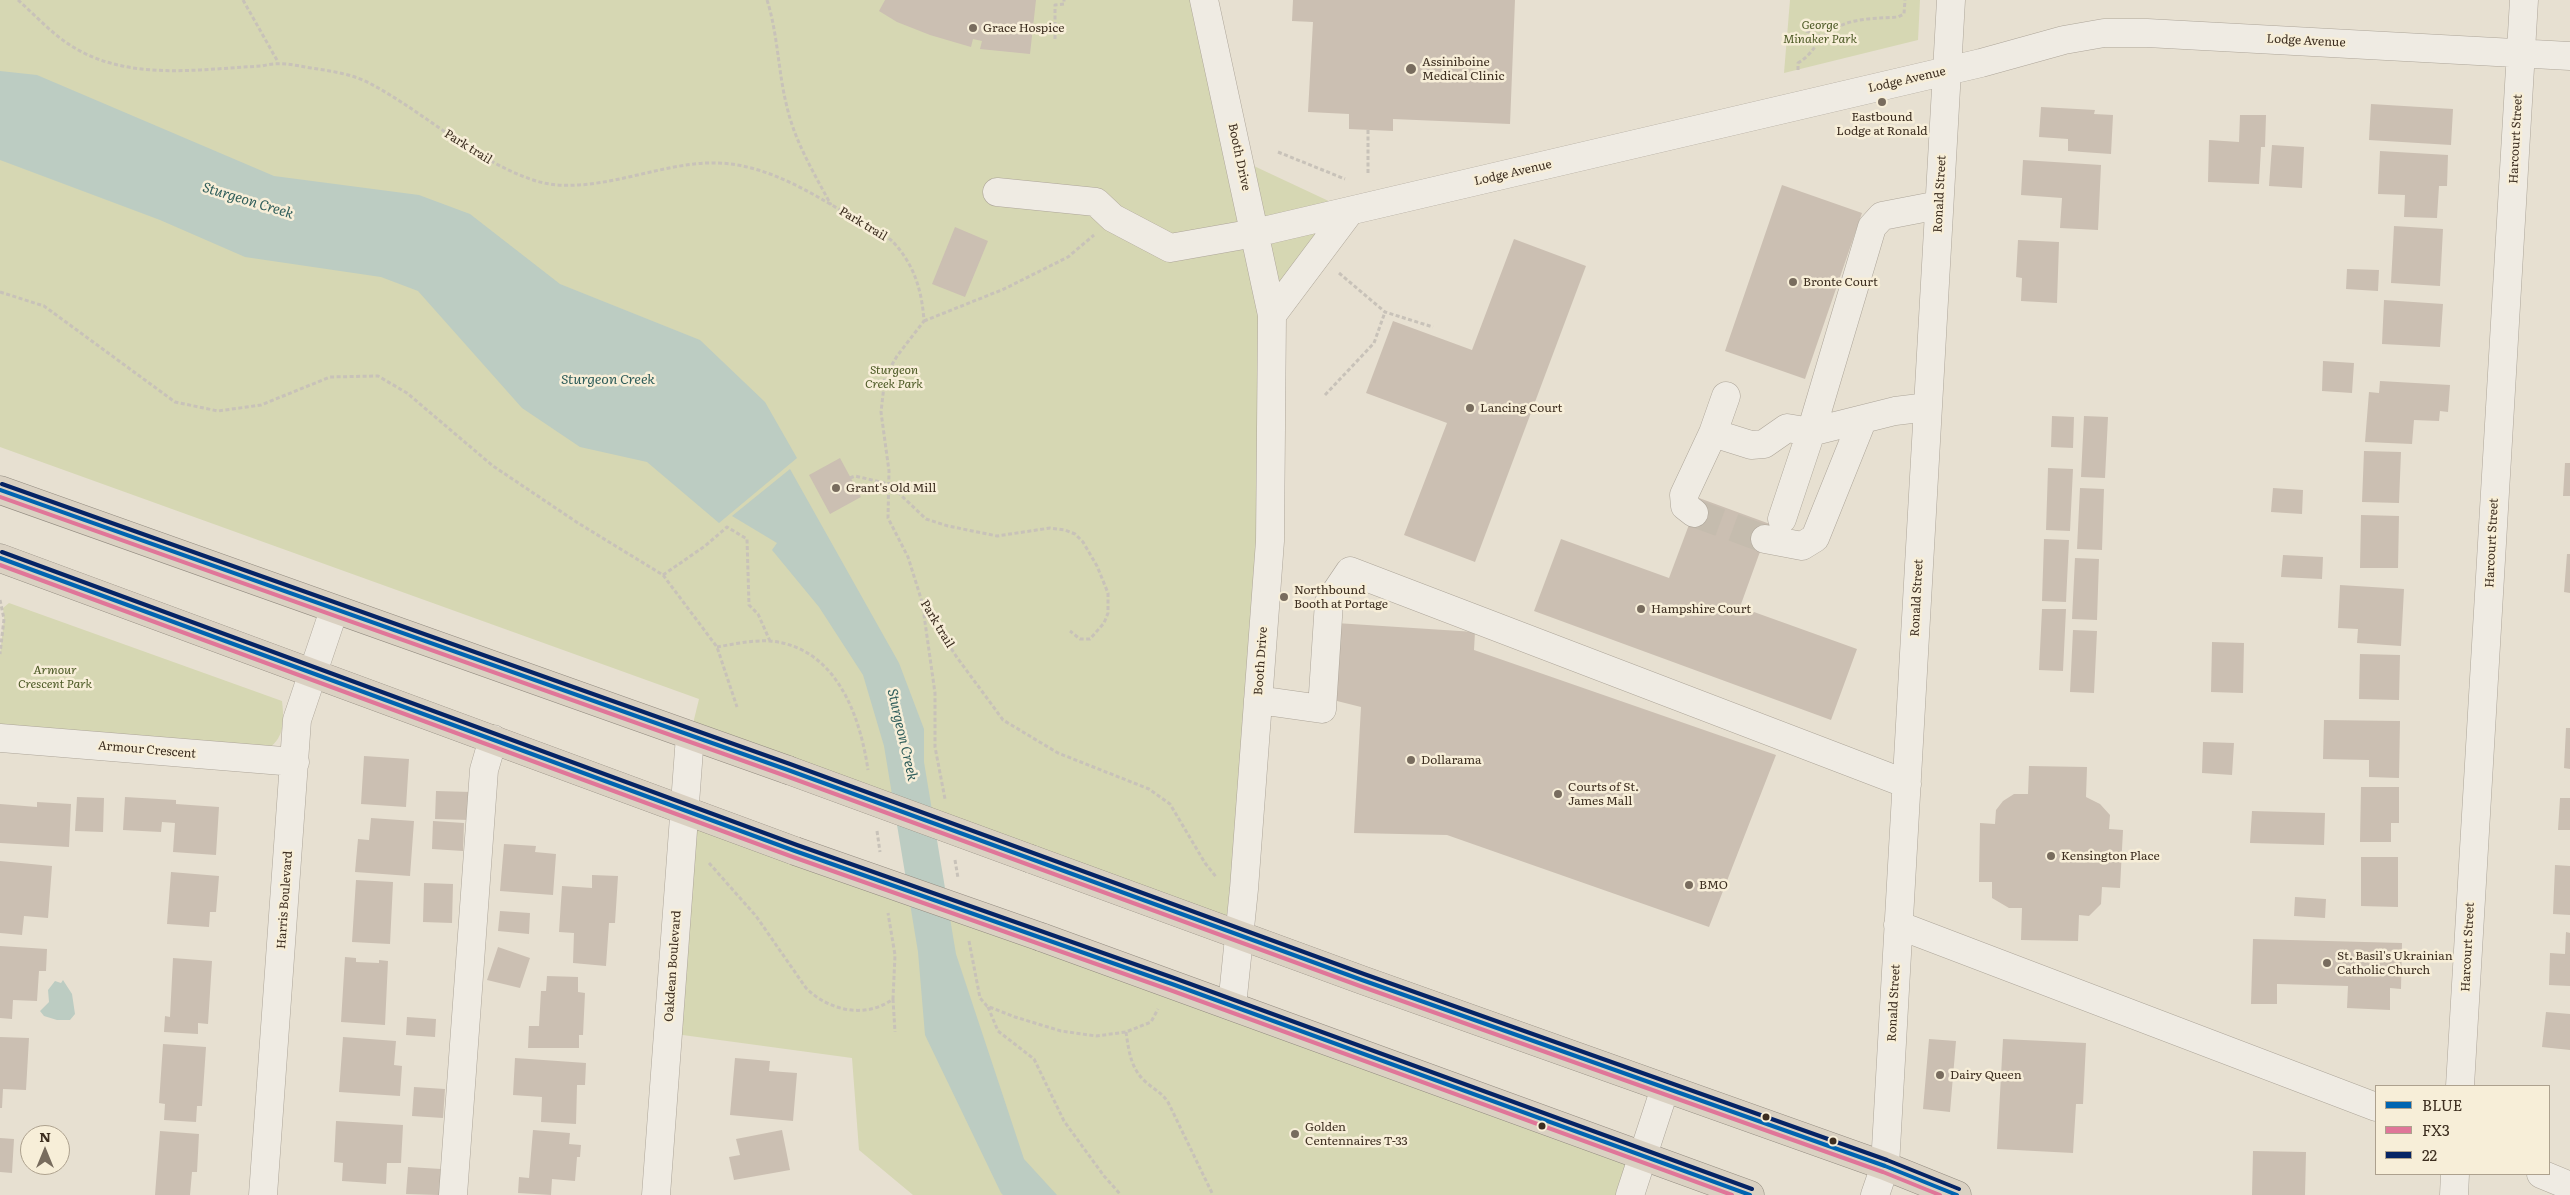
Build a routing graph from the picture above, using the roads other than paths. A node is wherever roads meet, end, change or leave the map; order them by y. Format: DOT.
graph roads {
  1 [pos="1204,0"];
  2 [pos="1951,0"];
  3 [pos="2524,0"];
  4 [pos="2521,53"];
  5 [pos="2570,56"];
  6 [pos="1947,71"];
  7 [pos="997,192"];
  8 [pos="1939,205"];
  9 [pos="1350,211"];
  10 [pos="1255,233"];
  11 [pos="1272,315"];
  12 [pos="1726,396"];
  13 [pos="1928,407"];
  14 [pos="1862,421"];
  15 [pos="1811,432"];
  16 [pos="1713,433"];
  17 [pos="0,490"];
  18 [pos="1694,513"];
  19 [pos="0,558"];
  20 [pos="334,610"];
  21 [pos="314,673"];
  22 [pos="1258,700"];
  23 [pos="690,736"];
  24 [pos="0,738"];
  25 [pos="493,739"];
  26 [pos="295,762"];
  27 [pos="1906,784"];
  28 [pos="686,809"];
  29 [pos="1898,925"];
  30 [pos="1239,936"];
  31 [pos="1232,1006"];
  32 [pos="2460,1085"];
  33 [pos="1665,1088"];
  34 [pos="2375,1108"];
  35 [pos="1642,1156"];
  36 [pos="1885,1166"];
  37 [pos="2455,1175"];
  38 [pos="2543,1175"];
  39 [pos="2570,1186"];
  40 [pos="263,1195"];
  41 [pos="453,1195"];
  42 [pos="656,1195"];
  43 [pos="1630,1195"];
  44 [pos="1750,1195"];
  45 [pos="1875,1195"];
  46 [pos="1957,1195"];
  47 [pos="2454,1195"];
  1 -- 10 [label="street, Booth Drive"];
  2 -- 6 [label="street, Ronald Street"];
  3 -- 4 [label="street, Harcourt Street"];
  4 -- 5 [label="street, Lodge Avenue"];
  4 -- 6 [label="street, Lodge Avenue"];
  4 -- 32 [label="street, Harcourt Street"];
  6 -- 8 [label="street, Ronald Street"];
  6 -- 9 [label="street, Lodge Avenue"];
  7 -- 10 [label="street, Lodge Avenue"];
  8 -- 13 [label="street, Ronald Street"];
  8 -- 15 [label="street"];
  9 -- 10 [label="street, Lodge Avenue"];
  9 -- 11 [label="street"];
  10 -- 11 [label="street, Booth Drive"];
  11 -- 22 [label="street, Booth Drive"];
  12 -- 16 [label="street"];
  13 -- 14 [label="street"];
  13 -- 27 [label="street, Ronald Street"];
  14 -- 15 [label="street"];
  14 -- 15 [label="street"];
  15 -- 16 [label="street"];
  16 -- 18 [label="street"];
  17 -- 20 [label="highway"];
  19 -- 21 [label="highway"];
  20 -- 21 [label="street, Harris Boulevard"];
  20 -- 23 [label="highway"];
  21 -- 25 [label="highway"];
  21 -- 26 [label="street, Harris Boulevard"];
  22 -- 27 [label="street"];
  22 -- 30 [label="street, Booth Drive"];
  23 -- 28 [label="street, Oakdean Boulevard"];
  23 -- 30 [label="highway, bridge"];
  24 -- 26 [label="street, Armour Crescent"];
  25 -- 28 [label="highway"];
  25 -- 41 [label="street"];
  26 -- 40 [label="street, Harris Boulevard"];
  27 -- 29 [label="street, Ronald Street"];
  28 -- 31 [label="highway, bridge"];
  28 -- 42 [label="street, Oakdean Boulevard"];
  29 -- 34 [label="street"];
  29 -- 36 [label="street, Ronald Street"];
  30 -- 31 [label="street, Booth Drive"];
  30 -- 33 [label="highway"];
  31 -- 35 [label="highway"];
  33 -- 35 [label="street"];
  33 -- 36 [label="highway"];
  35 -- 43 [label="street"];
  35 -- 44 [label="highway"];
  36 -- 45 [label="street, Ronald Street"];
  36 -- 46 [label="highway"];
  37 -- 47 [label="street"];
  38 -- 39 [label="street"];
}
